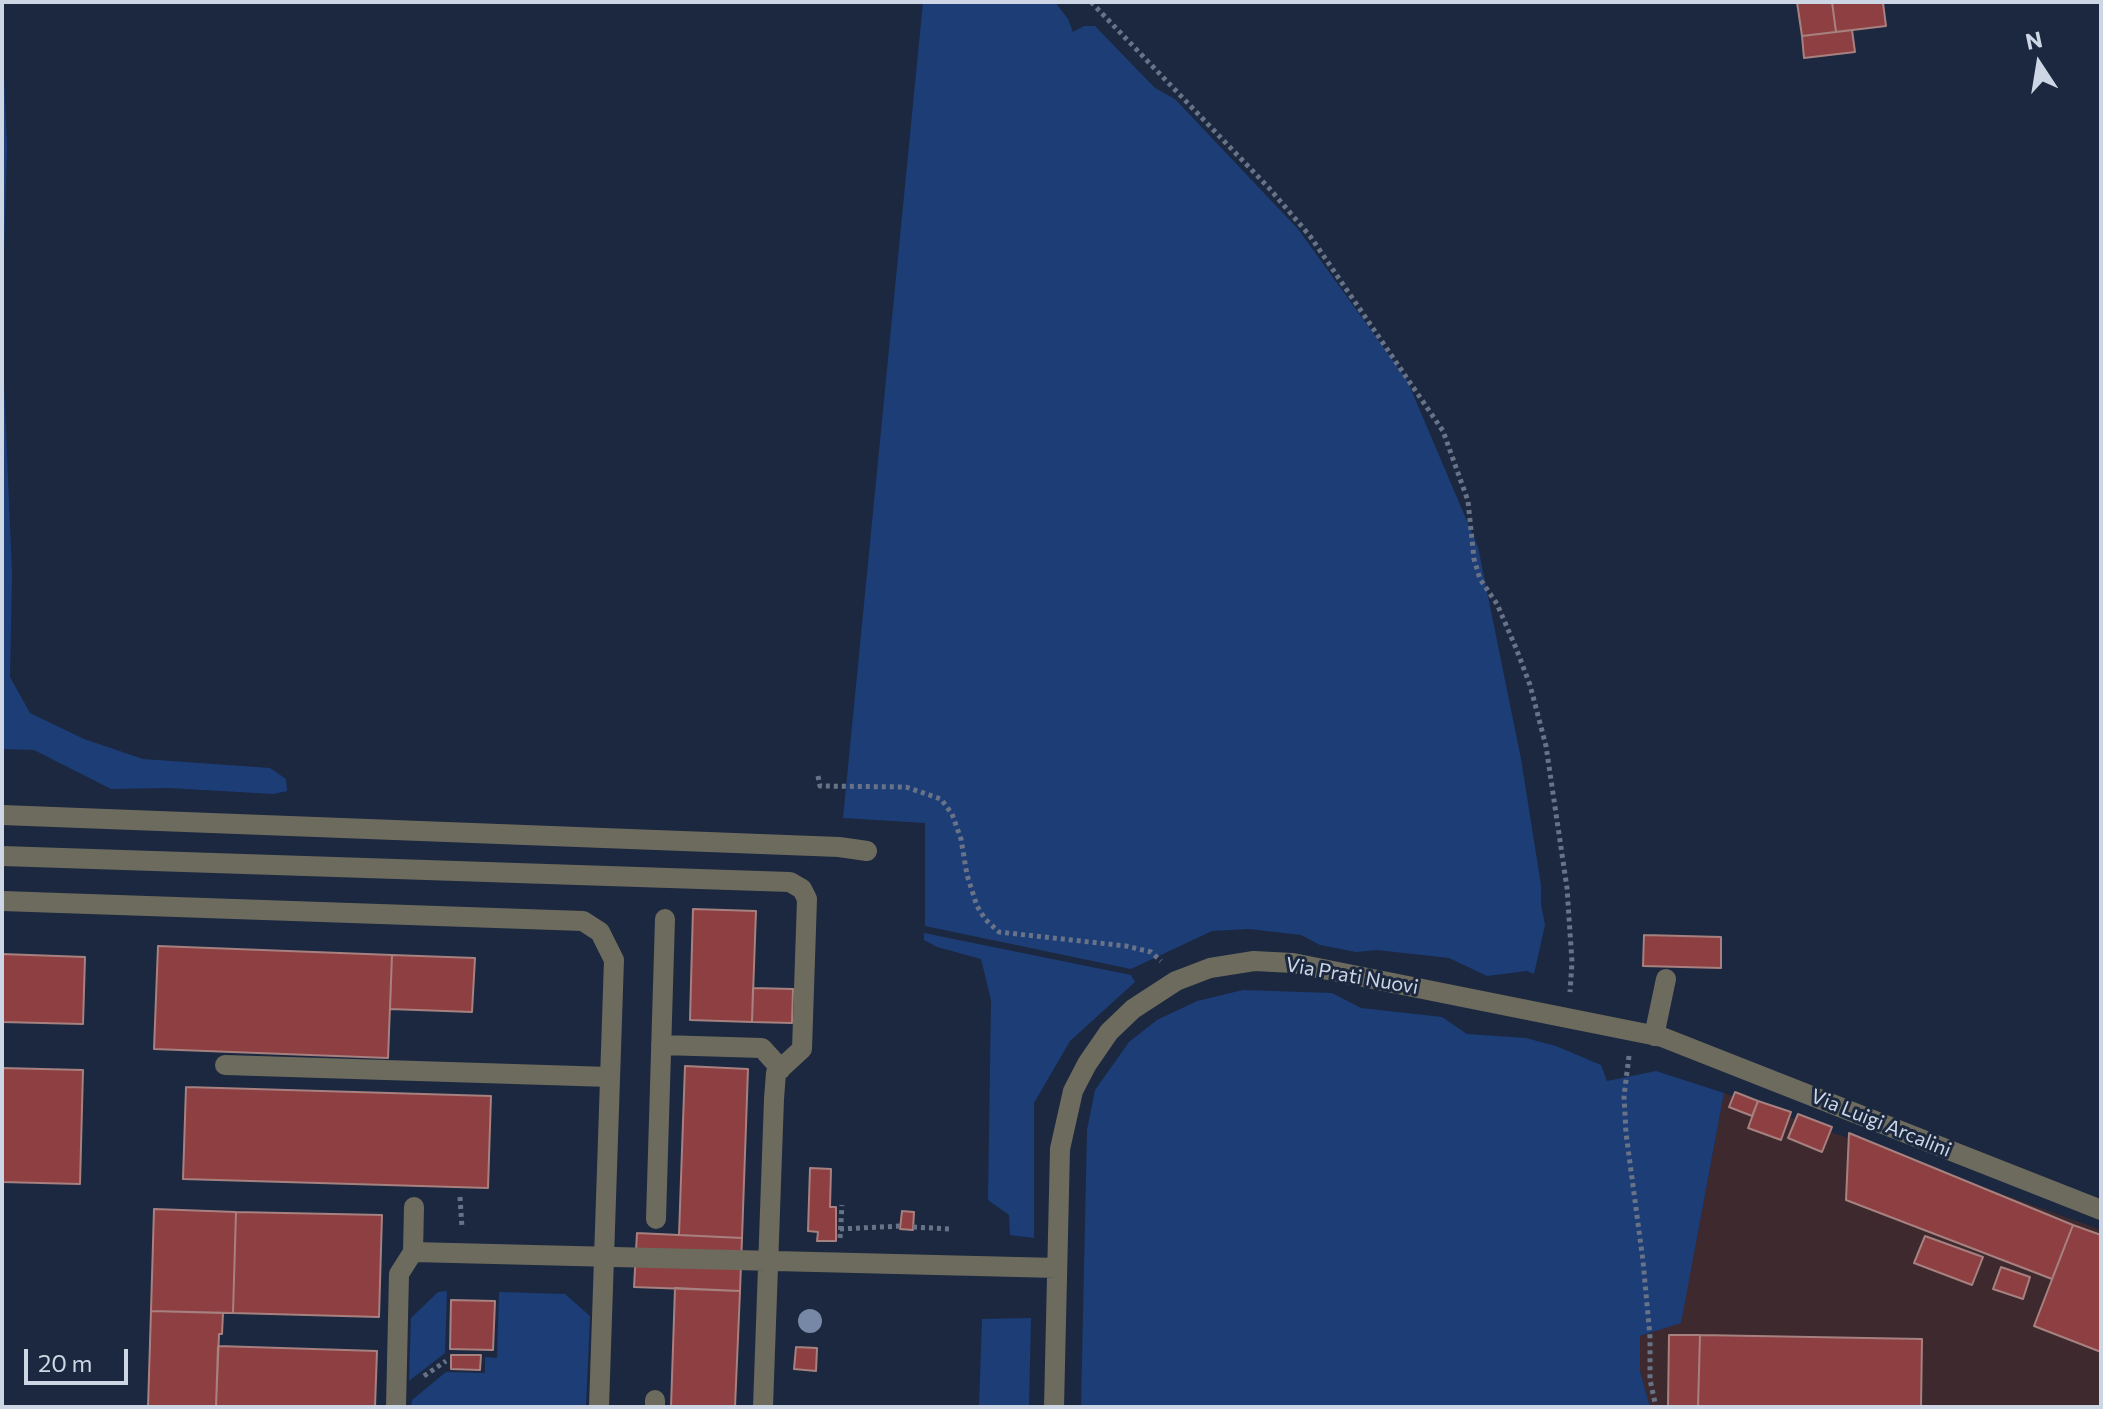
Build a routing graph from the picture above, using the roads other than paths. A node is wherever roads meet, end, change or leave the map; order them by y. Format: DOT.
graph roads {
  1 [pos="2,815"];
  2 [pos="867,851"];
  3 [pos="2,856"];
  4 [pos="2,901"];
  5 [pos="665,919"];
  6 [pos="1666,979"];
  7 [pos="1658,1036"];
  8 [pos="661,1045"];
  9 [pos="225,1065"];
  10 [pos="781,1069"];
  11 [pos="610,1077"];
  12 [pos="414,1207"];
  13 [pos="2101,1210"];
  14 [pos="656,1219"];
  15 [pos="413,1252"];
  16 [pos="603,1257"];
  17 [pos="768,1260"];
  18 [pos="1057,1268"];
  19 [pos="396,1407"];
  20 [pos="599,1407"];
  21 [pos="763,1407"];
  22 [pos="1054,1407"];
  1 -- 2 [label="street"];
  3 -- 10 [label="street"];
  4 -- 11 [label="street"];
  5 -- 8 [label="street"];
  6 -- 7 [label="street"];
  7 -- 13 [label="street, Via Luigi Arcalini"];
  7 -- 18 [label="street, Via Prati Nuovi"];
  8 -- 10 [label="street"];
  8 -- 14 [label="street"];
  9 -- 11 [label="street"];
  10 -- 17 [label="street"];
  11 -- 16 [label="street"];
  12 -- 15 [label="street"];
  15 -- 16 [label="street"];
  15 -- 19 [label="street"];
  16 -- 17 [label="street"];
  16 -- 20 [label="street"];
  17 -- 18 [label="street"];
  17 -- 21 [label="street"];
  18 -- 22 [label="street, Via Prati Nuovi"];
}
